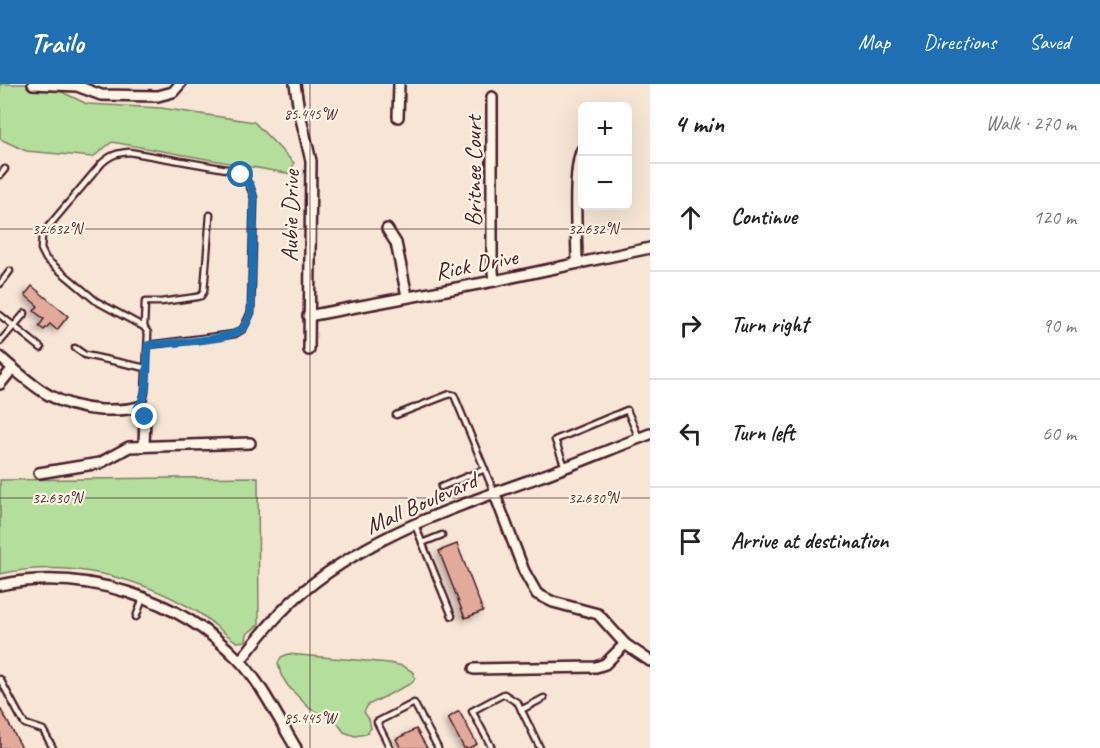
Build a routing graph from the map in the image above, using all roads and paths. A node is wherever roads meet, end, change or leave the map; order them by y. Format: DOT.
graph roads {
  1 [pos="33,84"];
  2 [pos="180,84"];
  3 [pos="295,84"];
  4 [pos="399,84"];
  5 [pos="77,85"];
  6 [pos="127,85"];
  7 [pos="126,96"];
  8 [pos="492,97"];
  9 [pos="398,117"];
  10 [pos="579,156"];
  11 [pos="5,169"];
  12 [pos="0,175"];
  13 [pos="210,215"];
  14 [pos="387,229"];
  15 [pos="650,248"];
  16 [pos="577,262"];
  17 [pos="10,271"];
  18 [pos="494,281"];
  19 [pos="0,284"];
  20 [pos="407,296"];
  21 [pos="25,313"];
  22 [pos="0,315"];
  23 [pos="308,316"];
  24 [pos="14,326"];
  25 [pos="144,327"];
  26 [pos="0,342"];
  27 [pos="148,345"];
  28 [pos="41,348"];
  29 [pos="75,348"];
  30 [pos="309,350"];
  31 [pos="0,357"];
  32 [pos="146,368"];
  33 [pos="13,369"];
  34 [pos="0,384"];
  35 [pos="138,407"];
  36 [pos="396,415"];
  37 [pos="650,434"];
  38 [pos="639,438"];
  39 [pos="250,443"];
  40 [pos="144,445"];
  41 [pos="565,467"];
  42 [pos="485,469"];
  43 [pos="39,473"];
  44 [pos="441,487"];
  45 [pos="494,492"];
  46 [pos="415,525"];
  47 [pos="442,535"];
  48 [pos="422,543"];
  49 [pos="0,585"];
  50 [pos="143,598"];
  51 [pos="452,616"];
  52 [pos="136,617"];
  53 [pos="625,644"];
  54 [pos="240,661"];
  55 [pos="650,661"];
  56 [pos="474,669"];
  57 [pos="0,679"];
  58 [pos="544,698"];
  59 [pos="521,710"];
  60 [pos="54,748"];
  61 [pos="296,748"];
  62 [pos="390,748"];
  63 [pos="438,748"];
  64 [pos="492,748"];
  65 [pos="540,748"];
  1 -- 5 [label="street"];
  2 -- 7 [label="street"];
  3 -- 23 [label="street, Aubie Drive"];
  4 -- 9 [label="street"];
  5 -- 7 [label="street"];
  6 -- 7 [label="street"];
  8 -- 18 [label="street, Britnee Court"];
  10 -- 16 [label="street"];
  11 -- 12 [label="lane"];
  13 -- 25 [label="lane"];
  14 -- 20 [label="street"];
  15 -- 16 [label="street, Rick Drive"];
  16 -- 18 [label="street, Rick Drive"];
  17 -- 19 [label="lane"];
  18 -- 20 [label="street, Rick Drive"];
  20 -- 23 [label="street, Rick Drive"];
  21 -- 24 [label="lane"];
  22 -- 24 [label="lane"];
  23 -- 30 [label="street, Aubie Drive"];
  24 -- 26 [label="lane"];
  24 -- 28 [label="lane"];
  25 -- 27 [label="lane"];
  25 -- 27 [label="lane"];
  27 -- 32 [label="lane"];
  29 -- 32 [label="lane"];
  31 -- 33 [label="street"];
  32 -- 35 [label="lane"];
  33 -- 34 [label="street"];
  33 -- 35 [label="street"];
  35 -- 40 [label="street"];
  36 -- 42 [label="lane"];
  37 -- 38 [label="street, Mall Boulevard"];
  38 -- 41 [label="street, Mall Boulevard"];
  38 -- 41 [label="lane"];
  39 -- 40 [label="street"];
  40 -- 43 [label="street"];
  41 -- 45 [label="street, Mall Boulevard"];
  42 -- 44 [label="lane"];
  42 -- 45 [label="lane"];
  45 -- 46 [label="street, Mall Boulevard"];
  45 -- 53 [label="street"];
  46 -- 48 [label="lane"];
  46 -- 54 [label="street, Mall Boulevard"];
  47 -- 48 [label="lane"];
  48 -- 51 [label="lane"];
  49 -- 50 [label="street"];
  50 -- 52 [label="lane"];
  50 -- 54 [label="street"];
  53 -- 55 [label="street"];
  53 -- 56 [label="street"];
  54 -- 61 [label="street"];
  57 -- 60 [label="lane"];
  58 -- 59 [label="lane"];
  59 -- 64 [label="lane"];
  59 -- 65 [label="lane"];
  62 -- 63 [label="lane"];
}
